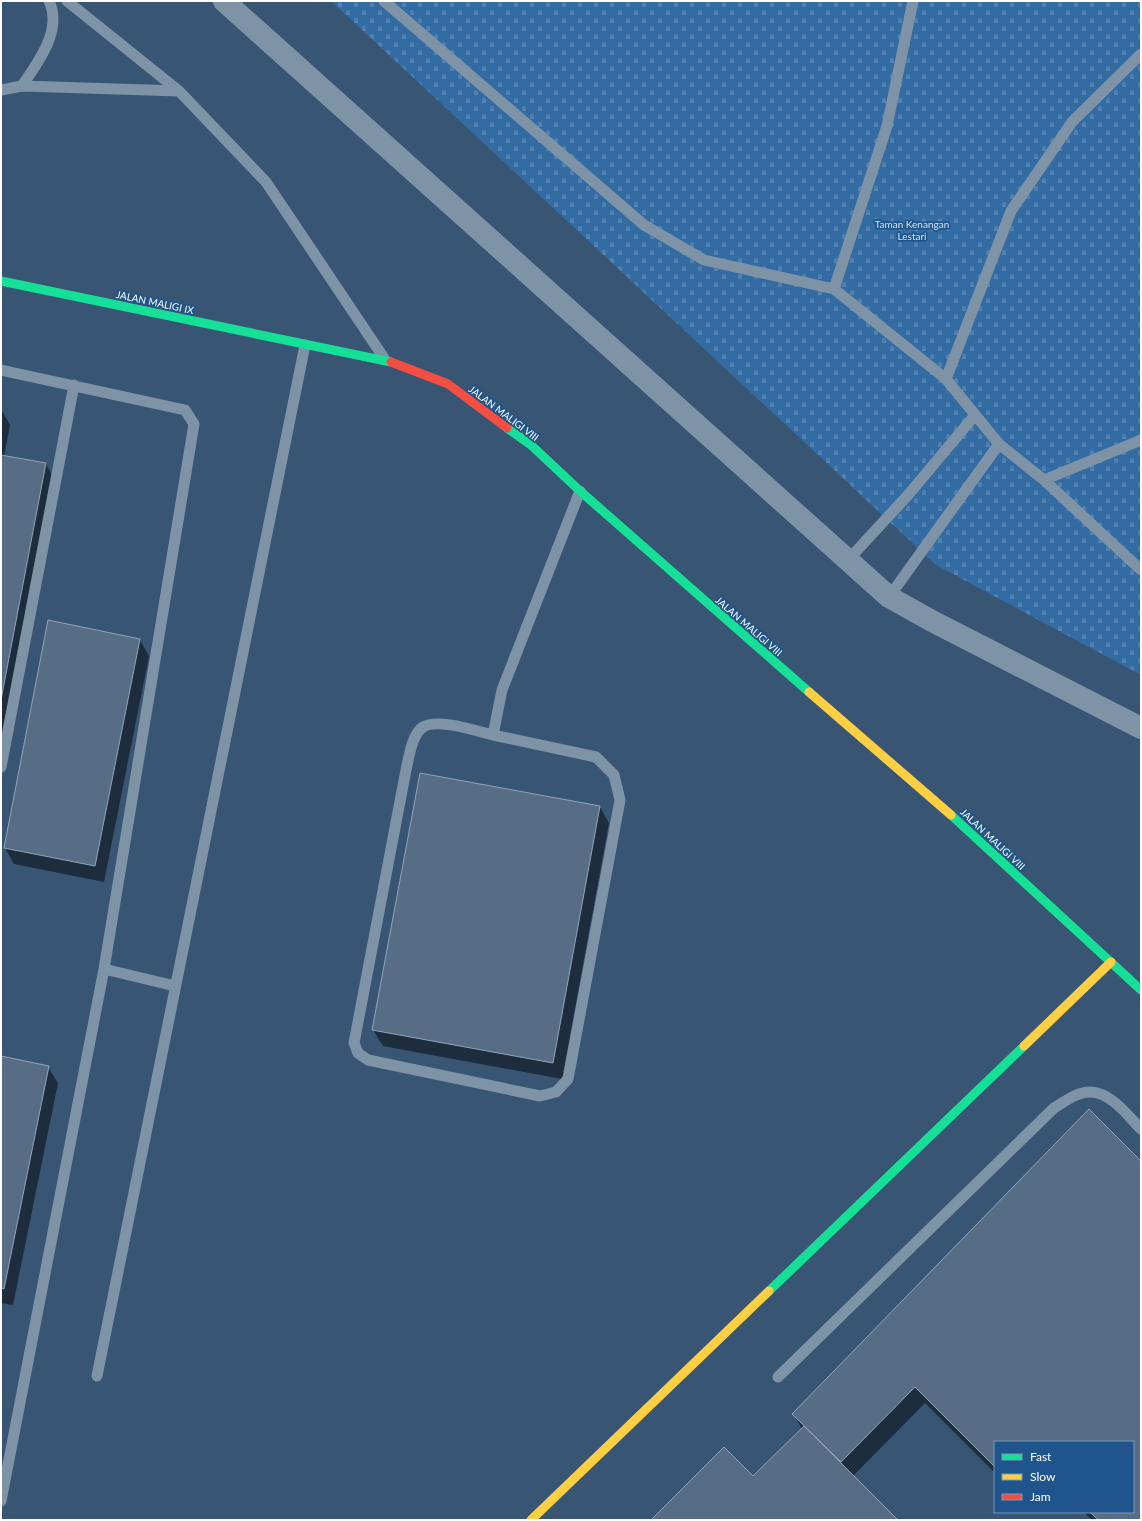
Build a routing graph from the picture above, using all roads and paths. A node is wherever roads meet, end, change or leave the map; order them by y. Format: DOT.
graph roads {
  1 [pos="49,1"];
  2 [pos="67,1"];
  3 [pos="224,1"];
  4 [pos="384,1"];
  5 [pos="913,1"];
  6 [pos="1141,54"];
  7 [pos="22,86"];
  8 [pos="1,90"];
  9 [pos="179,91"];
  10 [pos="1,281"];
  11 [pos="834,288"];
  12 [pos="305,345"];
  13 [pos="384,359"];
  14 [pos="1,370"];
  15 [pos="946,379"];
  16 [pos="74,385"];
  17 [pos="975,415"];
  18 [pos="1141,440"];
  19 [pos="999,444"];
  20 [pos="1044,480"];
  21 [pos="580,491"];
  22 [pos="849,559"];
  23 [pos="1141,570"];
  24 [pos="889,597"];
  25 [pos="1141,728"];
  26 [pos="493,735"];
  27 [pos="1,767"];
  28 [pos="1111,962"];
  29 [pos="104,969"];
  30 [pos="175,986"];
  31 [pos="1141,990"];
  32 [pos="1141,1129"];
  33 [pos="97,1376"];
  34 [pos="778,1377"];
  35 [pos="1,1501"];
  36 [pos="531,1520"];
  1 -- 7 [label="lane"];
  2 -- 9 [label="lane"];
  3 -- 22 [label="street"];
  4 -- 11 [label="lane"];
  5 -- 11 [label="lane"];
  6 -- 15 [label="lane"];
  7 -- 8 [label="lane"];
  7 -- 9 [label="lane"];
  9 -- 13 [label="lane"];
  10 -- 12 [label="street, JALAN MALIGI IX"];
  11 -- 15 [label="lane"];
  12 -- 13 [label="street, JALAN MALIGI VIII"];
  12 -- 30 [label="lane"];
  13 -- 21 [label="street, JALAN MALIGI VIII"];
  14 -- 16 [label="lane"];
  15 -- 17 [label="lane"];
  16 -- 27 [label="lane"];
  16 -- 29 [label="lane"];
  17 -- 19 [label="lane"];
  17 -- 22 [label="lane"];
  18 -- 20 [label="lane"];
  19 -- 20 [label="lane"];
  19 -- 24 [label="lane"];
  20 -- 23 [label="lane"];
  21 -- 26 [label="lane"];
  21 -- 28 [label="street, JALAN MALIGI VIII"];
  22 -- 24 [label="street"];
  24 -- 25 [label="street"];
  26 -- 26 [label="lane"];
  28 -- 31 [label="street, JALAN MALIGI VIII"];
  28 -- 36 [label="street"];
  29 -- 30 [label="lane"];
  29 -- 35 [label="lane"];
  30 -- 33 [label="lane"];
  32 -- 34 [label="lane"];
}
